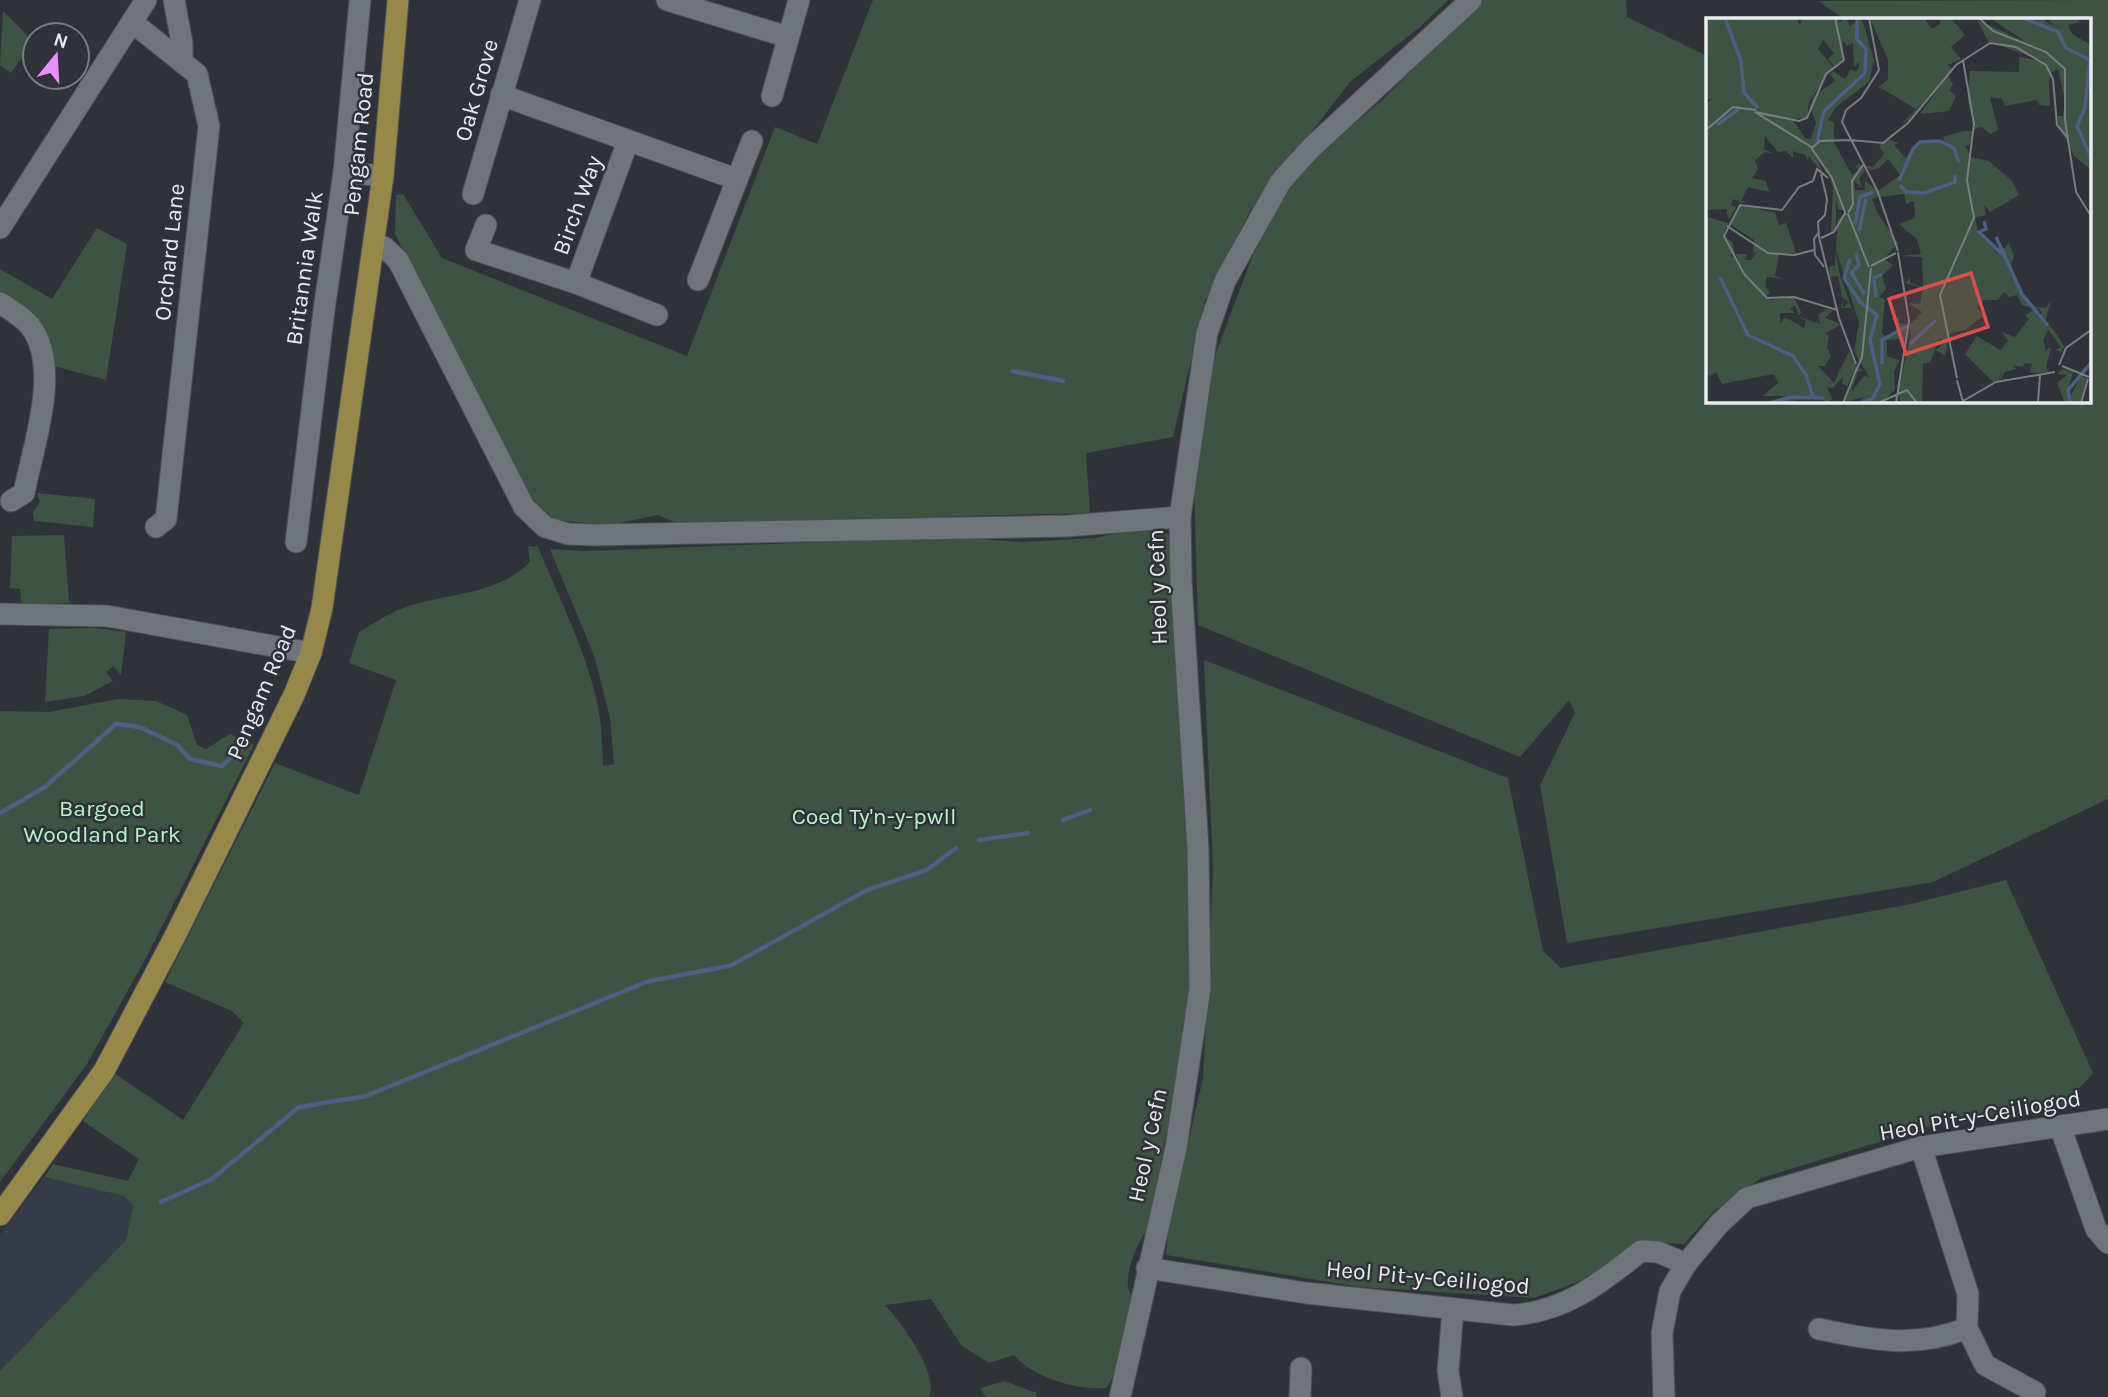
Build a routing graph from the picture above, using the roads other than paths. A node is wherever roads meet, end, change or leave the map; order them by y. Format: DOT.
graph roads {
  1 [pos="146,0"];
  2 [pos="174,0"];
  3 [pos="360,0"];
  4 [pos="398,0"];
  5 [pos="530,0"];
  6 [pos="667,0"];
  7 [pos="799,0"];
  8 [pos="1471,0"];
  9 [pos="132,22"];
  10 [pos="788,37"];
  11 [pos="182,62"];
  12 [pos="501,95"];
  13 [pos="772,96"];
  14 [pos="628,141"];
  15 [pos="752,141"];
  16 [pos="344,172"];
  17 [pos="383,176"];
  18 [pos="736,180"];
  19 [pos="473,194"];
  20 [pos="486,225"];
  21 [pos="0,228"];
  22 [pos="374,245"];
  23 [pos="698,280"];
  24 [pos="576,283"];
  25 [pos="0,303"];
  26 [pos="657,315"];
  27 [pos="22,499"];
  28 [pos="1181,517"];
  29 [pos="166,525"];
  30 [pos="296,542"];
  31 [pos="0,614"];
  32 [pos="311,653"];
  33 [pos="2108,1119"];
  34 [pos="2060,1126"];
  35 [pos="1921,1147"];
  36 [pos="0,1215"];
  37 [pos="2108,1242"];
  38 [pos="1686,1264"];
  39 [pos="1147,1268"];
  40 [pos="1453,1309"];
  41 [pos="1834,1326"];
  42 [pos="1967,1328"];
  43 [pos="2035,1392"];
  44 [pos="1120,1397"];
  45 [pos="1452,1397"];
  46 [pos="1664,1397"];
  1 -- 9 [label="street"];
  2 -- 11 [label="street"];
  3 -- 16 [label="street, Britannia Walk"];
  4 -- 17 [label="main road, Pengam Road"];
  5 -- 12 [label="street, Oak Grove"];
  6 -- 10 [label="street"];
  7 -- 10 [label="street"];
  8 -- 28 [label="street, Heol y Cefn"];
  9 -- 11 [label="street, Orchard Lane"];
  9 -- 21 [label="street"];
  10 -- 13 [label="street"];
  11 -- 29 [label="street, Orchard Lane"];
  12 -- 14 [label="street"];
  12 -- 19 [label="street, Oak Grove"];
  14 -- 18 [label="street"];
  14 -- 24 [label="street, Birch Way"];
  15 -- 18 [label="street"];
  16 -- 17 [label="street"];
  16 -- 30 [label="street, Britannia Walk"];
  17 -- 22 [label="main road, Pengam Road"];
  18 -- 23 [label="street"];
  20 -- 24 [label="street"];
  22 -- 28 [label="street"];
  22 -- 32 [label="main road, Pengam Road"];
  24 -- 26 [label="street, Birch Way"];
  25 -- 27 [label="street"];
  28 -- 39 [label="street, Heol y Cefn"];
  31 -- 32 [label="street"];
  32 -- 36 [label="main road, Pengam Road"];
  33 -- 34 [label="street, Heol Pit-y-Ceiliogod"];
  34 -- 35 [label="street, Heol Pit-y-Ceiliogod"];
  34 -- 37 [label="street"];
  35 -- 38 [label="street, Heol Pit-y-Ceiliogod"];
  35 -- 42 [label="street"];
  38 -- 40 [label="street, Heol Pit-y-Ceiliogod"];
  38 -- 46 [label="street, Heol Pit-y-Ceiliogod"];
  39 -- 40 [label="street, Heol Pit-y-Ceiliogod"];
  39 -- 44 [label="street, Heol y Cefn"];
  40 -- 45 [label="street"];
  41 -- 42 [label="street"];
  42 -- 43 [label="street"];
}
